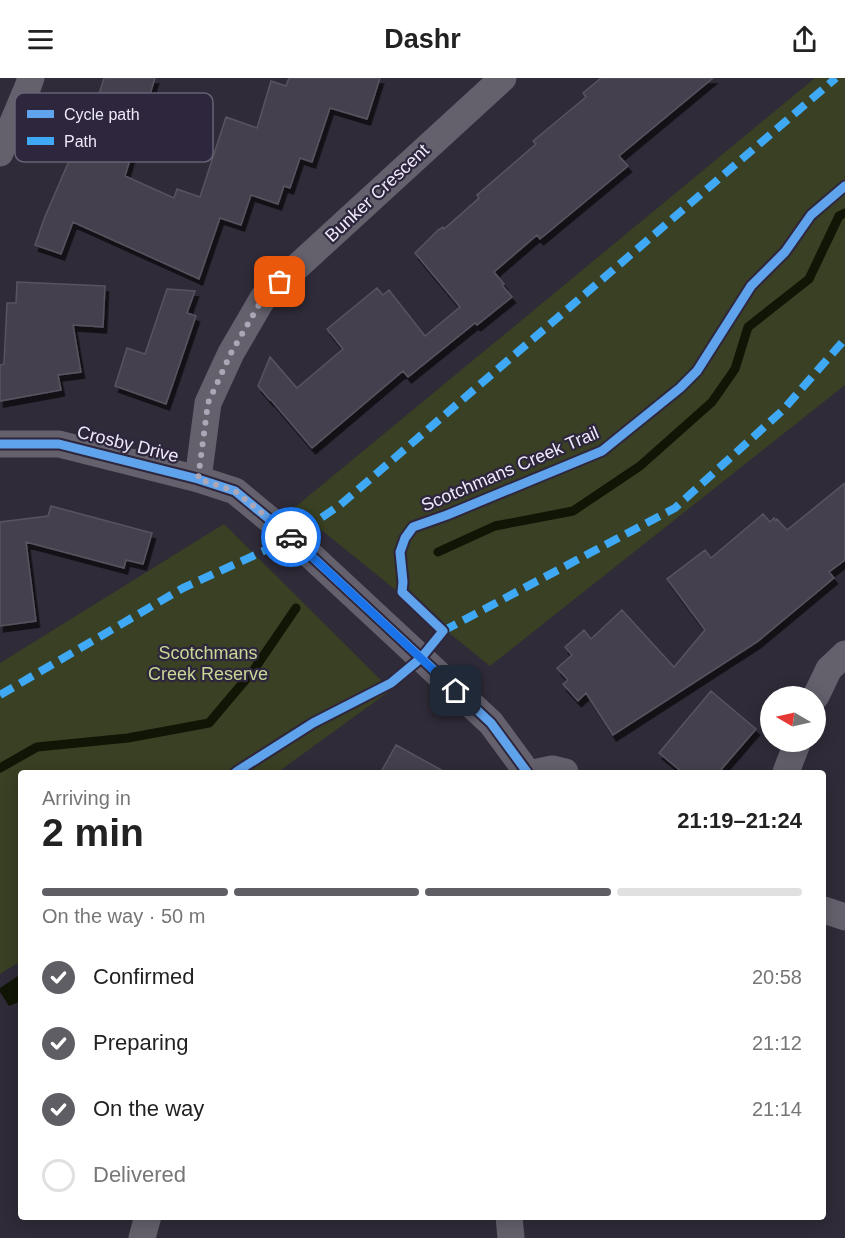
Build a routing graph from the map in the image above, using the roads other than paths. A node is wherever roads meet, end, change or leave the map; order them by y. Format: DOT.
graph roads {
  1 [pos="31,78"];
  2 [pos="503,78"];
  3 [pos="25,93"];
  4 [pos="15,117"];
  5 [pos="0,153"];
  6 [pos="0,444"];
  7 [pos="198,479"];
  8 [pos="845,654"];
  9 [pos="821,686"];
  10 [pos="794,752"];
  11 [pos="526,770"];
  12 [pos="787,770"];
  13 [pos="826,911"];
  14 [pos="845,917"];
  15 [pos="147,1220"];
  16 [pos="509,1220"];
  17 [pos="142,1238"];
  18 [pos="511,1238"];
  1 -- 3 [label="street"];
  2 -- 7 [label="street, Bunker Crescent"];
  4 -- 5 [label="street"];
  6 -- 7 [label="street, Crosby Drive"];
  7 -- 11 [label="street, Crosby Drive"];
  8 -- 9 [label="street"];
  10 -- 12 [label="street"];
  13 -- 14 [label="street"];
  15 -- 17 [label="street"];
  16 -- 18 [label="street"];
}
